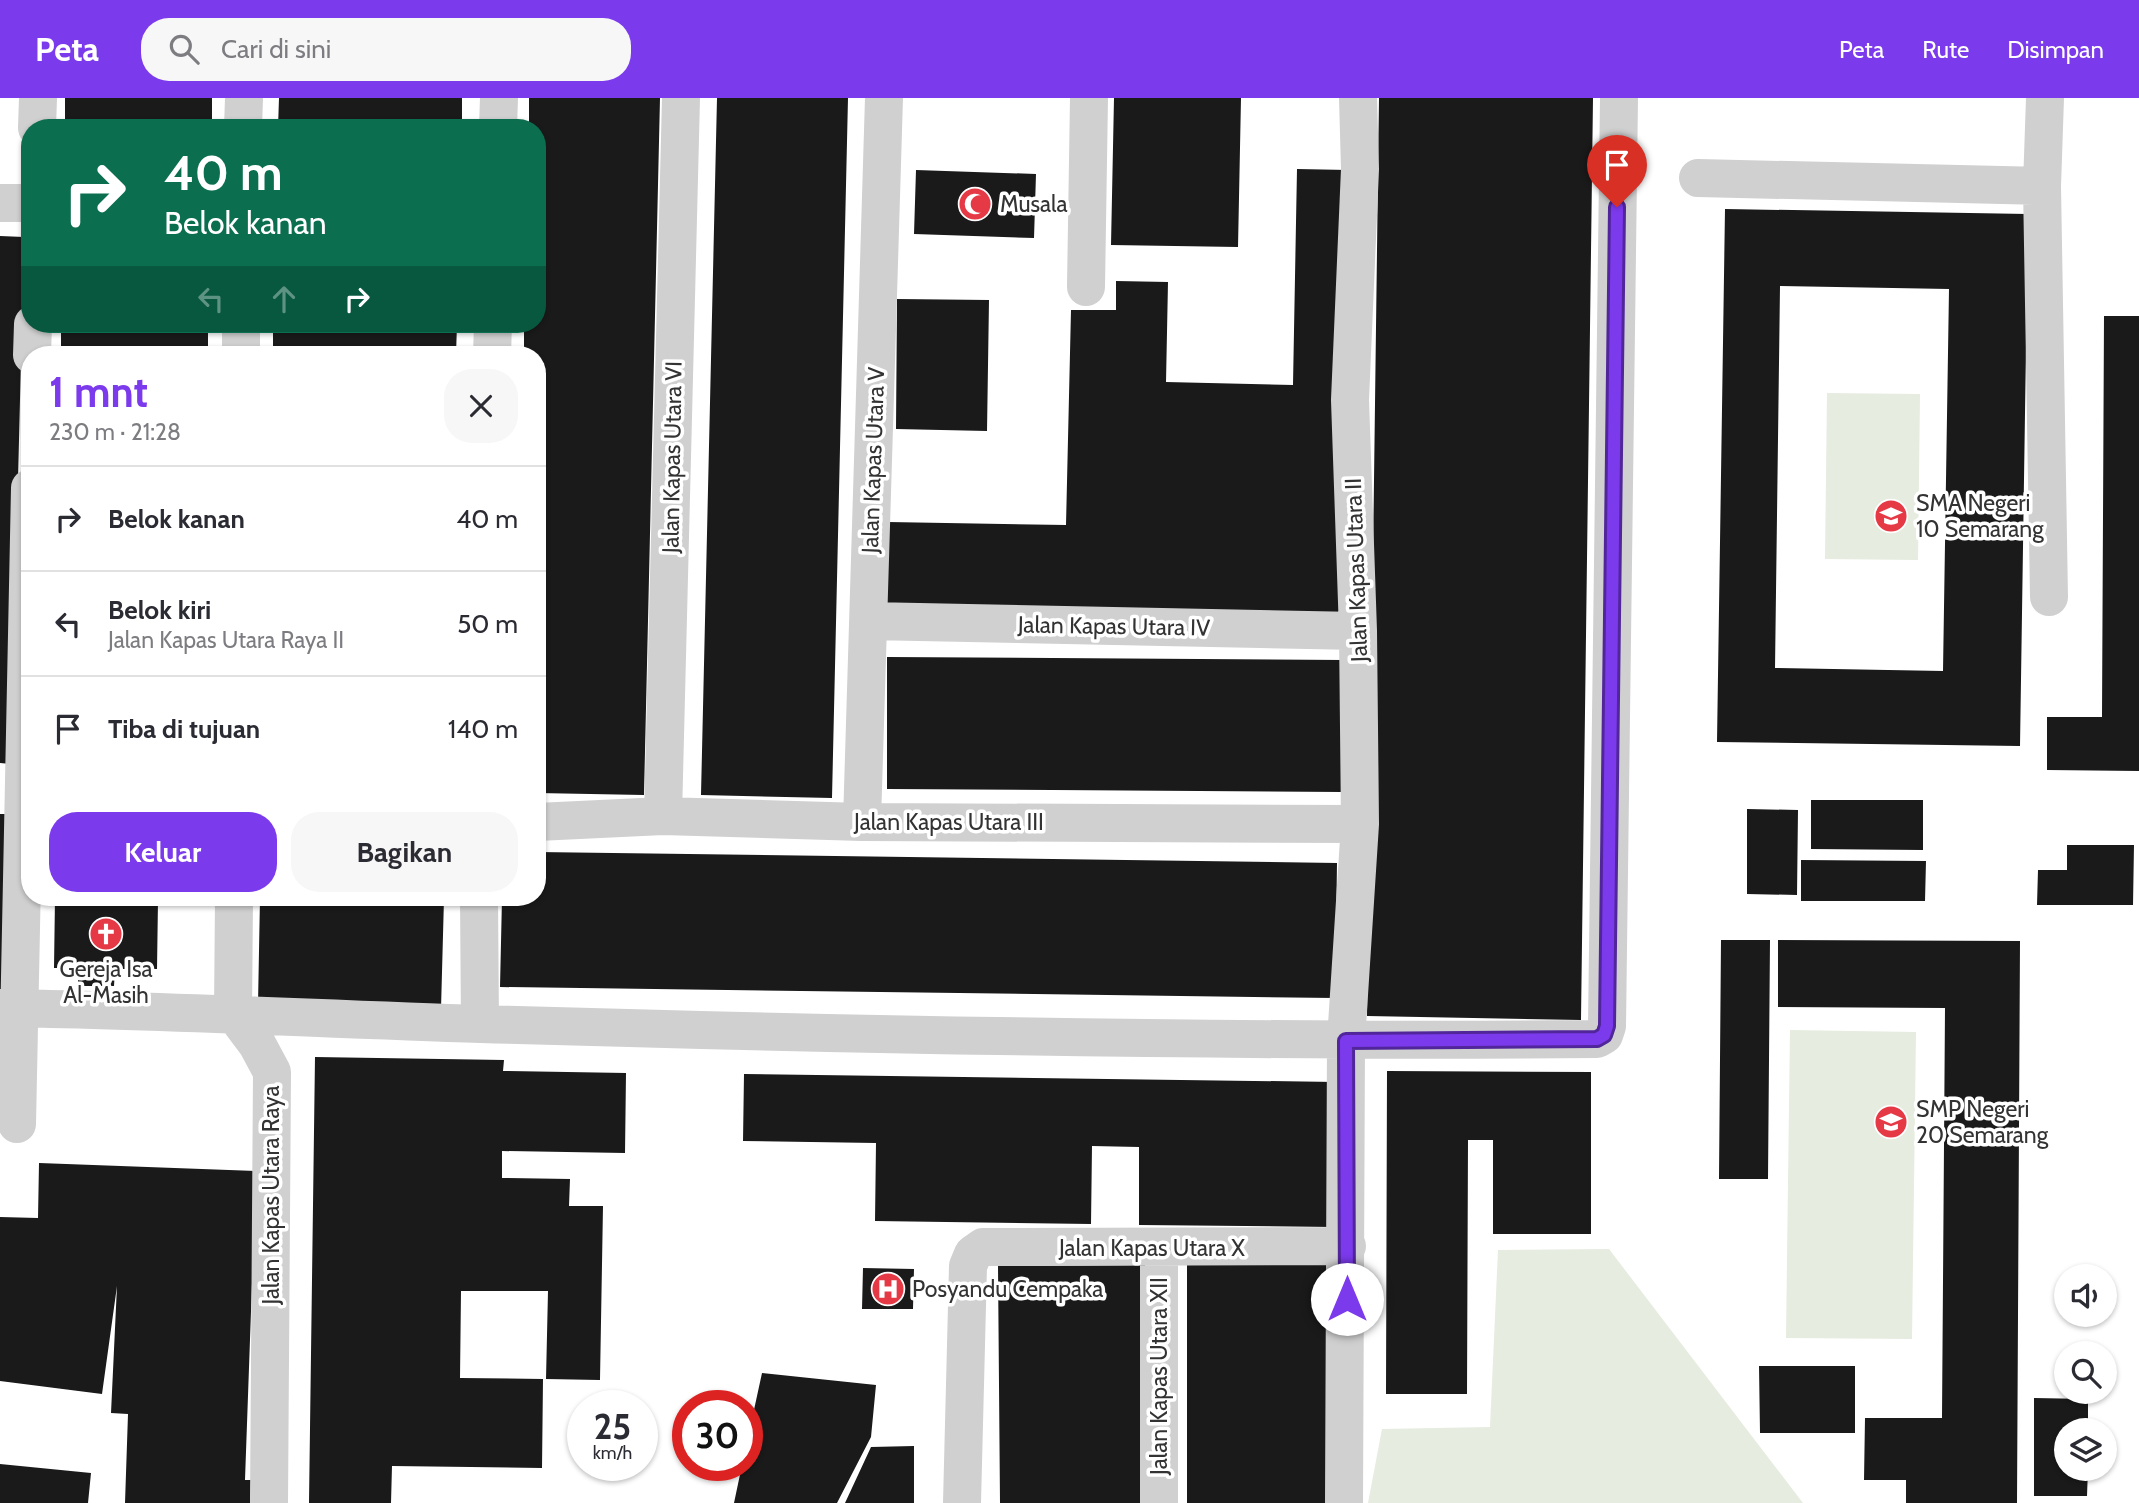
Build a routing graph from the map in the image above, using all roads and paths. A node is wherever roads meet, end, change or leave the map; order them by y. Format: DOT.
graph roads {
  1 [pos="38,98"];
  2 [pos="244,98"];
  3 [pos="499,98"];
  4 [pos="681,98"];
  5 [pos="884,98"];
  6 [pos="1089,98"];
  7 [pos="1358,98"];
  8 [pos="1619,98"];
  9 [pos="2045,98"];
  10 [pos="37,119"];
  11 [pos="243,119"];
  12 [pos="498,119"];
  13 [pos="1698,178"];
  14 [pos="2042,186"];
  15 [pos="0,203"];
  16 [pos="21,203"];
  17 [pos="1086,287"];
  18 [pos="2049,597"];
  19 [pos="869,621"];
  20 [pos="21,630"];
  21 [pos="1358,631"];
  22 [pos="12,772"];
  23 [pos="663,816"];
  24 [pos="546,822"];
  25 [pos="862,822"];
  26 [pos="1360,824"];
  27 [pos="234,906"];
  28 [pos="479,906"];
  29 [pos="9,1008"];
  30 [pos="233,1012"];
  31 [pos="480,1024"];
  32 [pos="1346,1041"];
  33 [pos="17,1124"];
  34 [pos="1347,1247"];
  35 [pos="1159,1248"];
  36 [pos="269,1503"];
  37 [pos="962,1503"];
  38 [pos="1159,1503"];
  39 [pos="1344,1503"];
  1 -- 10 [label="street"];
  2 -- 11 [label="street"];
  3 -- 12 [label="street"];
  4 -- 23 [label="street, Jalan Kapas Utara VI"];
  5 -- 19 [label="street, Jalan Kapas Utara V"];
  6 -- 17 [label="street"];
  7 -- 21 [label="street, Jalan Kapas Utara II"];
  8 -- 32 [label="street"];
  9 -- 14 [label="street"];
  13 -- 14 [label="street"];
  14 -- 18 [label="street"];
  15 -- 16 [label="street"];
  19 -- 21 [label="street, Jalan Kapas Utara IV"];
  19 -- 25 [label="street, Jalan Kapas Utara V"];
  20 -- 22 [label="street"];
  21 -- 26 [label="street, Jalan Kapas Utara II"];
  22 -- 29 [label="street"];
  23 -- 24 [label="street, Jalan Kapas Utara III"];
  23 -- 25 [label="street, Jalan Kapas Utara III"];
  25 -- 26 [label="street, Jalan Kapas Utara III"];
  26 -- 32 [label="street, Jalan Kapas Utara II"];
  27 -- 30 [label="street"];
  28 -- 31 [label="street"];
  29 -- 30 [label="street"];
  29 -- 33 [label="street"];
  30 -- 31 [label="street"];
  30 -- 36 [label="street, Jalan Kapas Utara Raya"];
  31 -- 32 [label="street"];
  32 -- 34 [label="street, Jalan Kapas Utara II"];
  34 -- 35 [label="street, Jalan Kapas Utara X"];
  34 -- 39 [label="street, Jalan Kapas Utara II"];
  35 -- 37 [label="street, Jalan Kapas Utara X"];
  35 -- 38 [label="street, Jalan Kapas Utara XII"];
}
